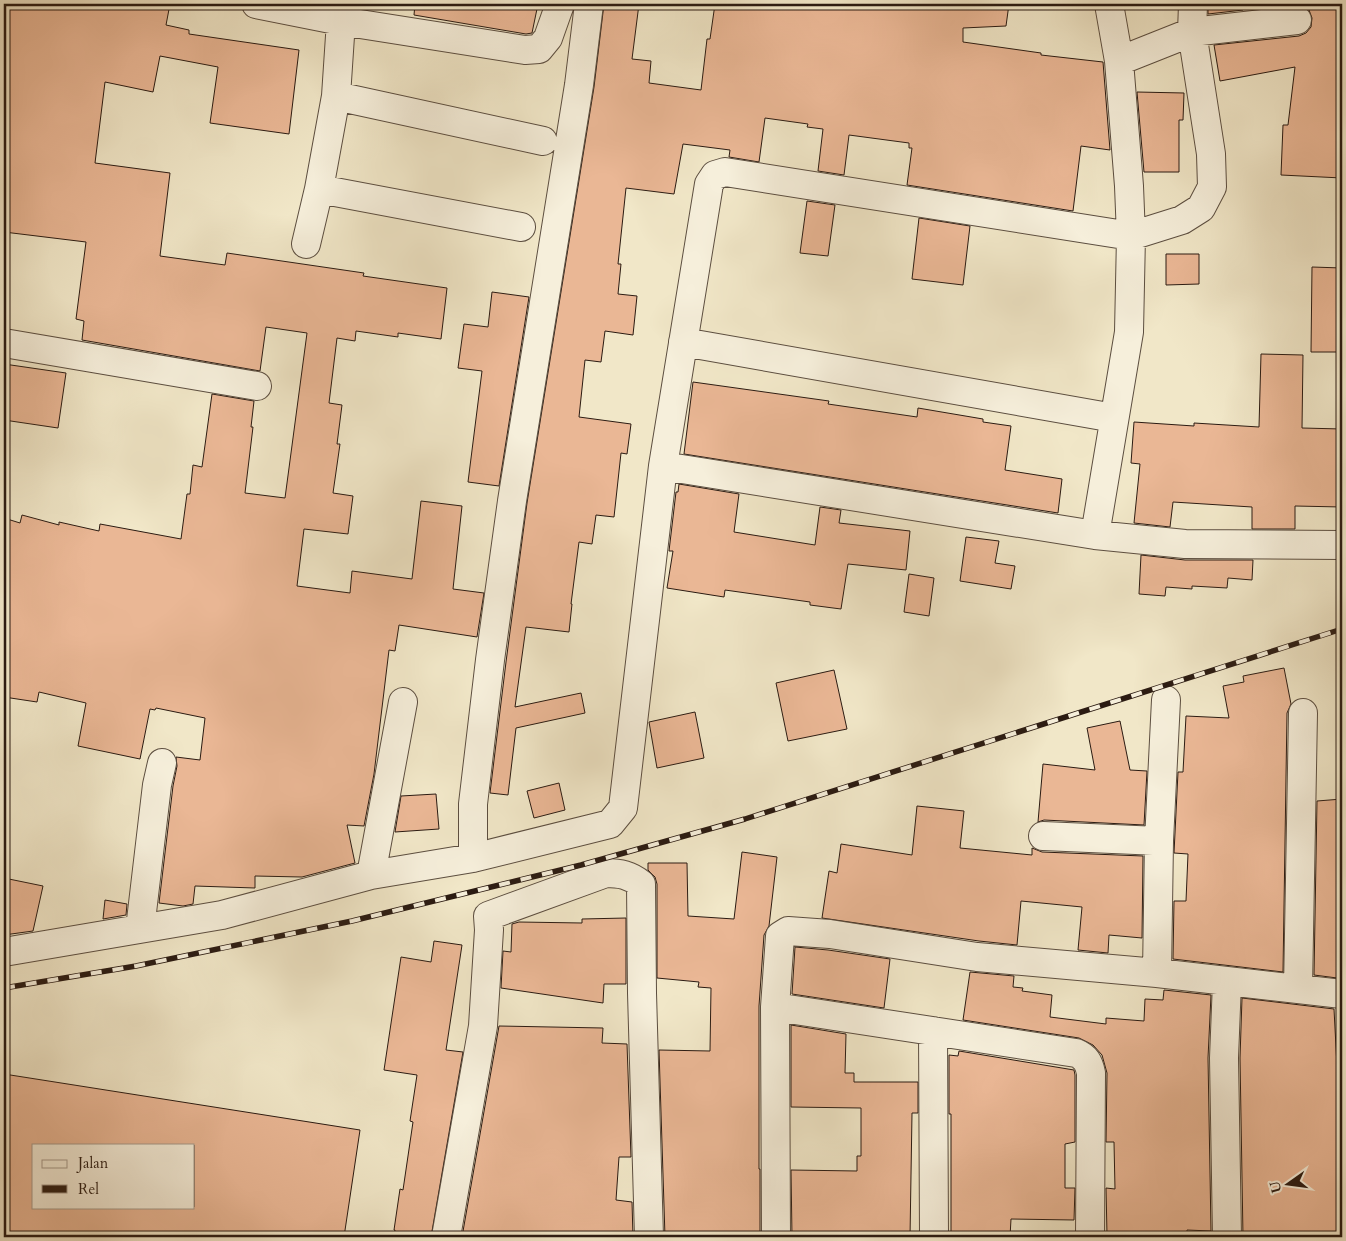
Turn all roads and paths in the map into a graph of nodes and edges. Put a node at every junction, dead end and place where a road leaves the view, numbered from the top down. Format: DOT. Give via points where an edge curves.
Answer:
graph roads {
  1 [pos="256,4"];
  2 [pos="560,4"];
  3 [pos="589,4"];
  4 [pos="1109,4"];
  5 [pos="1193,4"];
  6 [pos="1297,20"];
  7 [pos="341,21"];
  8 [pos="1192,32"];
  9 [pos="1119,61"];
  10 [pos="336,96"];
  11 [pos="543,142"];
  12 [pos="319,189"];
  13 [pos="522,227"];
  14 [pos="1131,236"];
  15 [pos="306,244"];
  16 [pos="683,342"];
  17 [pos="4,344"];
  18 [pos="257,386"];
  19 [pos="1114,418"];
  20 [pos="663,466"];
  21 [pos="1095,535"];
  22 [pos="1342,545"];
  23 [pos="1166,700"];
  24 [pos="403,702"];
  25 [pos="1302,712"];
  26 [pos="162,763"];
  27 [pos="1043,836"];
  28 [pos="1159,841"];
  29 [pos="472,845"];
  30 [pos="371,875"];
  31 [pos="140,929"];
  32 [pos="4,952"];
  33 [pos="1157,973"];
  34 [pos="1227,982"];
  35 [pos="1298,989"];
  36 [pos="1342,994"];
  37 [pos="775,1007"];
  38 [pos="933,1031"];
  39 [pos="446,1237"];
  40 [pos="649,1237"];
  41 [pos="776,1237"];
  42 [pos="934,1237"];
  43 [pos="1090,1237"];
  44 [pos="1227,1237"];
  1 -- 7 [label="street"];
  2 -- 7 [label="street" via="548,38 538,49 525,50"];
  3 -- 29 [label="street" via="574,122 512,501 473,804"];
  4 -- 9 [label="street"];
  5 -- 8 [label="street"];
  6 -- 8 [label="street"];
  7 -- 10 [label="street"];
  8 -- 9 [label="street"];
  8 -- 14 [label="street" via="1211,154 1212,187 1201,208 1182,220"];
  9 -- 14 [label="street"];
  10 -- 11 [label="street"];
  10 -- 12 [label="street"];
  12 -- 13 [label="street"];
  12 -- 15 [label="street"];
  14 -- 16 [label="street" via="725,172 715,175 708,184"];
  14 -- 19 [label="street" via="1129,332"];
  16 -- 19 [label="street"];
  16 -- 20 [label="street"];
  17 -- 18 [label="street"];
  19 -- 21 [label="street"];
  20 -- 21 [label="street"];
  20 -- 29 [label="street" via="623,808 610,824"];
  21 -- 22 [label="street" via="1186,544"];
  23 -- 28 [label="street"];
  24 -- 30 [label="street"];
  25 -- 35 [label="street"];
  26 -- 31 [label="street"];
  27 -- 28 [label="street"];
  28 -- 33 [label="street"];
  29 -- 30 [label="street"];
  30 -- 31 [label="street" via="222,915"];
  31 -- 32 [label="street"];
  33 -- 34 [label="street"];
  33 -- 37 [label="street" via="977,957 830,934 788,931 780,936"];
  34 -- 35 [label="street"];
  34 -- 44 [label="street" via="1224,1058"];
  35 -- 36 [label="street"];
  37 -- 38 [label="street"];
  37 -- 41 [label="street"];
  38 -- 42 [label="street"];
  38 -- 43 [label="street" via="1076,1052 1089,1063"];
  39 -- 40 [label="street" via="483,1026 488,916 606,873 621,873 641,884"];
}
